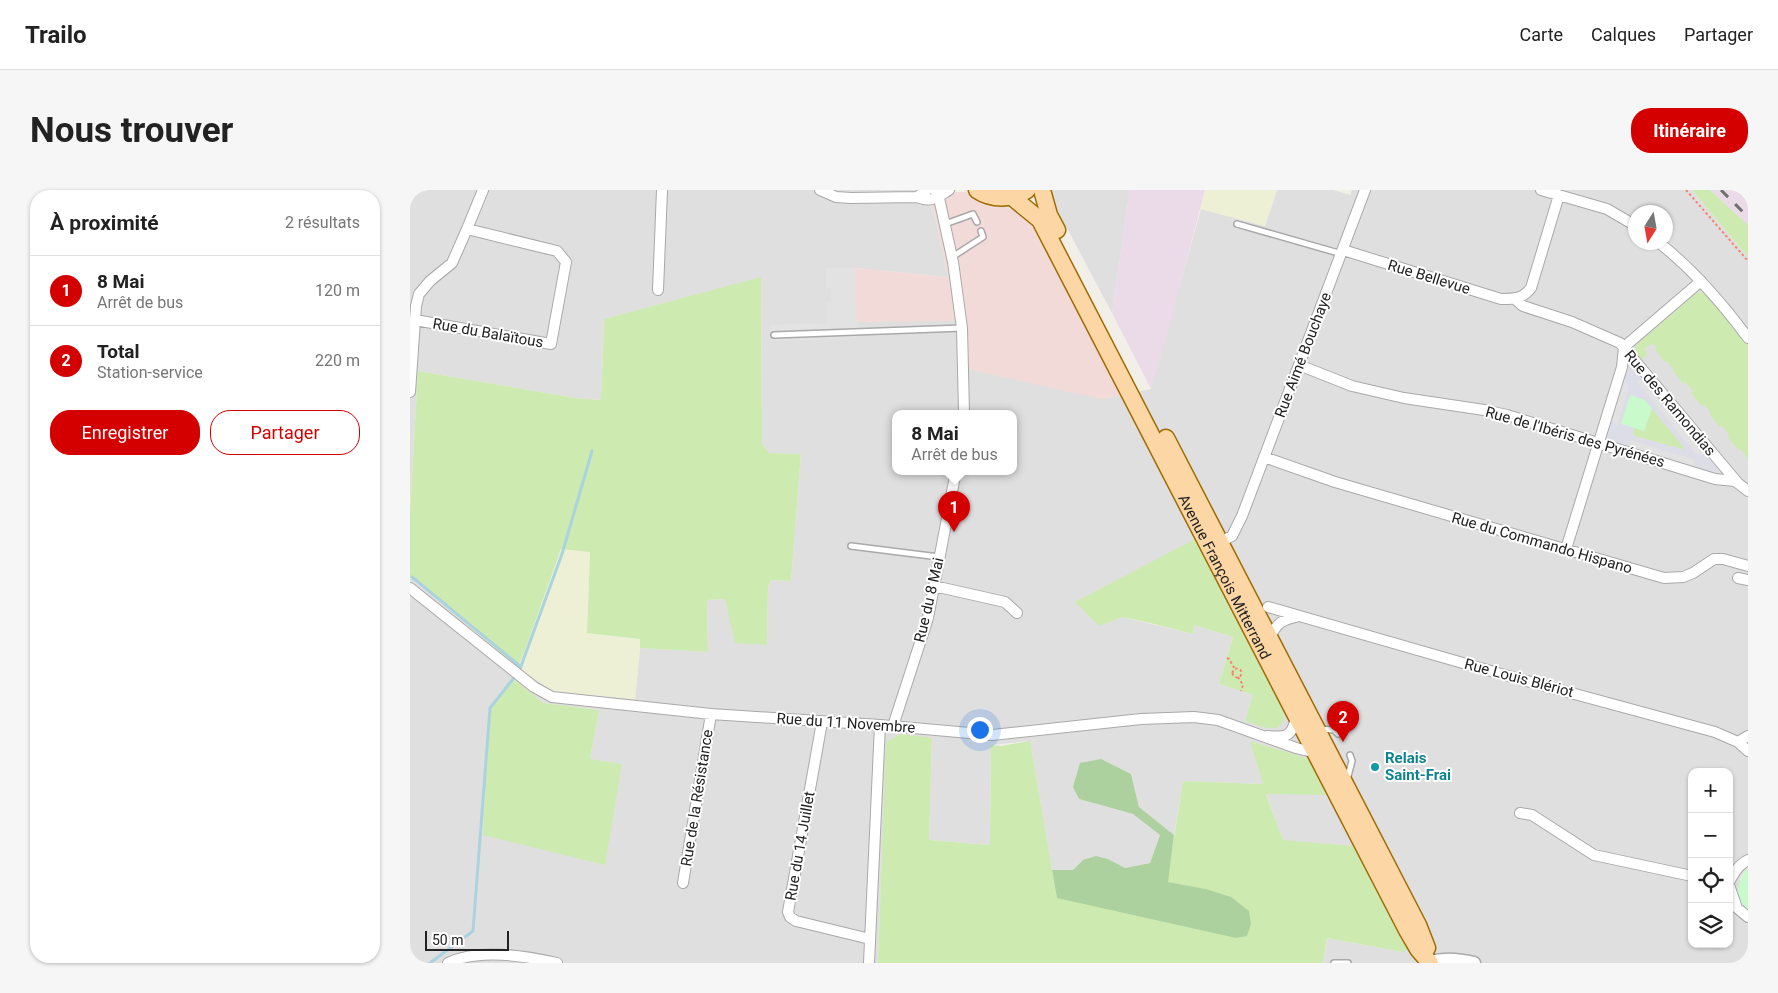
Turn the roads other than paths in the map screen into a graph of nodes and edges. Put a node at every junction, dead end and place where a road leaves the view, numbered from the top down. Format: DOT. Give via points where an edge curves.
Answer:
graph roads {
  1 [pos="483,190"];
  2 [pos="662,190"];
  3 [pos="820,190"];
  4 [pos="927,190"];
  5 [pos="949,190"];
  6 [pos="977,190"];
  7 [pos="1042,190"];
  8 [pos="1365,190"];
  9 [pos="1541,190"];
  10 [pos="1020,193"];
  11 [pos="937,194"];
  12 [pos="1559,195"];
  13 [pos="917,198"];
  14 [pos="1628,221"];
  15 [pos="977,222"];
  16 [pos="945,224"];
  17 [pos="1237,224"];
  18 [pos="467,229"];
  19 [pos="981,231"];
  20 [pos="1669,250"];
  21 [pos="1342,252"];
  22 [pos="952,257"];
  23 [pos="1701,281"];
  24 [pos="658,290"];
  25 [pos="415,293"];
  26 [pos="1515,299"];
  27 [pos="415,320"];
  28 [pos="1572,322"];
  29 [pos="962,328"];
  30 [pos="774,335"];
  31 [pos="1748,338"];
  32 [pos="1624,347"];
  33 [pos="1300,365"];
  34 [pos="410,392"];
  35 [pos="964,410"];
  36 [pos="1599,443"];
  37 [pos="1264,457"];
  38 [pos="955,475"];
  39 [pos="1735,481"];
  40 [pos="1748,487"];
  41 [pos="1748,491"];
  42 [pos="1242,516"];
  43 [pos="1220,542"];
  44 [pos="851,546"];
  45 [pos="1566,549"];
  46 [pos="939,557"];
  47 [pos="1231,564"];
  48 [pos="1748,566"];
  49 [pos="934,586"];
  50 [pos="410,588"];
  51 [pos="1268,607"];
  52 [pos="1016,612"];
  53 [pos="1300,616"];
  54 [pos="1270,638"];
  55 [pos="711,714"];
  56 [pos="1296,716"];
  57 [pos="822,722"];
  58 [pos="880,725"];
  59 [pos="893,726"];
  60 [pos="1317,729"];
  61 [pos="1338,734"];
  62 [pos="1261,736"];
  63 [pos="1748,736"];
  64 [pos="1738,742"];
  65 [pos="1314,750"];
  66 [pos="1748,751"];
  67 [pos="1350,755"];
  68 [pos="1346,785"];
  69 [pos="1520,812"];
  70 [pos="1748,860"];
  71 [pos="1688,875"];
  72 [pos="1733,876"];
  73 [pos="684,883"];
  74 [pos="1733,898"];
  75 [pos="1748,917"];
  76 [pos="870,939"];
  77 [pos="448,963"];
  78 [pos="557,963"];
  79 [pos="869,963"];
  80 [pos="1334,963"];
  81 [pos="1348,963"];
  82 [pos="1429,963"];
  83 [pos="1474,963"];
  1 -- 18 [label="street"];
  2 -- 24 [label="street"];
  3 -- 13 [label="street" via="836,197"];
  4 -- 13 [label="street"];
  5 -- 11 [label="street"];
  6 -- 10 [label="main road" via="998,198"];
  7 -- 43 [label="main road, Avenue François Mitterrand" via="1049,215"];
  8 -- 21 [label="street, Rue Aimé Bouchaye"];
  9 -- 12 [label="street"];
  10 -- 56 [label="main road, Avenue François Mitterrand" via="1040,220"];
  11 -- 13 [label="street" via="926,200"];
  11 -- 16 [label="street"];
  12 -- 14 [label="street" via="1607,209"];
  12 -- 26 [label="street" via="1530,288 1524,296"];
  15 -- 16 [label="lane" via="973,214"];
  16 -- 22 [label="street"];
  17 -- 21 [label="lane"];
  18 -- 25 [label="street" via="452,262"];
  18 -- 27 [label="street, Rue du Balaïtous" via="557,251 566,262 552,344"];
  19 -- 22 [label="lane" via="983,237"];
  20 -- 23 [label="street"];
  21 -- 26 [label="street, Rue Bellevue" via="1501,299"];
  21 -- 33 [label="street, Rue Aimé Bouchaye"];
  22 -- 29 [label="street"];
  23 -- 31 [label="street"];
  23 -- 32 [label="street"];
  25 -- 27 [label="street"];
  26 -- 28 [label="street, Rue Bellevue" via="1523,306"];
  27 -- 34 [label="street"];
  28 -- 32 [label="street, Rue des Ramondias"];
  29 -- 30 [label="lane"];
  29 -- 35 [label="street"];
  32 -- 36 [label="street" via="1622,367"];
  32 -- 39 [label="street, Rue des Ramondias"];
  33 -- 36 [label="street, Rue de l'Ibéris des Pyrénées" via="1352,386 1507,415"];
  33 -- 37 [label="street, Rue Aimé Bouchaye"];
  36 -- 39 [label="street, Rue de l'Ibéris des Pyrénées" via="1715,479"];
  36 -- 45 [label="street"];
  37 -- 42 [label="street, Rue Aimé Bouchaye"];
  37 -- 45 [label="street, Rue du Commando Hispano" via="1335,482"];
  38 -- 46 [label="street, Rue du 8 Mai"];
  39 -- 40 [label="street, Rue des Ramondias"];
  39 -- 41 [label="street, Rue des Ramondias"];
  42 -- 43 [label="street, Rue Aimé Bouchaye" via="1232,536"];
  42 -- 47 [label="street"];
  43 -- 47 [label="main road, Avenue François Mitterrand"];
  44 -- 46 [label="lane"];
  45 -- 48 [label="street, Rue du Commando Hispano" via="1637,571 1673,578 1693,573 1714,559"];
  46 -- 49 [label="street, Rue du 8 Mai"];
  47 -- 54 [label="main road, Avenue François Mitterrand"];
  49 -- 52 [label="street" via="1005,602"];
  49 -- 59 [label="street, Rue du 8 Mai" via="928,618"];
  50 -- 55 [label="street, Rue du 11 Novembre" via="534,687 552,697"];
  51 -- 53 [label="street, Rue Louis Blériot"];
  53 -- 54 [label="street" via="1278,623"];
  53 -- 64 [label="street, Rue Louis Blériot" via="1715,732"];
  54 -- 60 [label="main road, Avenue François Mitterrand"];
  55 -- 57 [label="street, Rue du 11 Novembre"];
  55 -- 73 [label="street, Rue de la Résistance"];
  56 -- 62 [label="street" via="1291,733"];
  56 -- 65 [label="main road, Avenue François Mitterrand"];
  57 -- 58 [label="street, Rue du 11 Novembre"];
  57 -- 76 [label="street, Rue du 14 Juillet" via="788,912 796,921"];
  58 -- 59 [label="street, Rue du 11 Novembre"];
  58 -- 76 [label="street"];
  59 -- 62 [label="street, Rue du 11 Novembre" via="992,735 1141,719 1194,717 1218,720"];
  60 -- 61 [label="lane" via="1334,730"];
  60 -- 68 [label="main road, Avenue François Mitterrand"];
  62 -- 65 [label="street, Rue du 11 Novembre" via="1296,748"];
  63 -- 64 [label="street"];
  64 -- 66 [label="street, Rue Louis Blériot"];
  65 -- 82 [label="main road, Avenue François Mitterrand" via="1407,930"];
  67 -- 68 [label="lane" via="1352,761"];
  68 -- 82 [label="main road, Avenue François Mitterrand" via="1427,945"];
  69 -- 71 [label="street" via="1532,815 1594,855"];
  70 -- 72 [label="street"];
  74 -- 75 [label="street" via="1736,908"];
  76 -- 79 [label="street"];
  77 -- 78 [label="street" via="489,955 525,956"];
  80 -- 81 [label="lane"];
  82 -- 83 [label="street" via="1452,959"];
}
